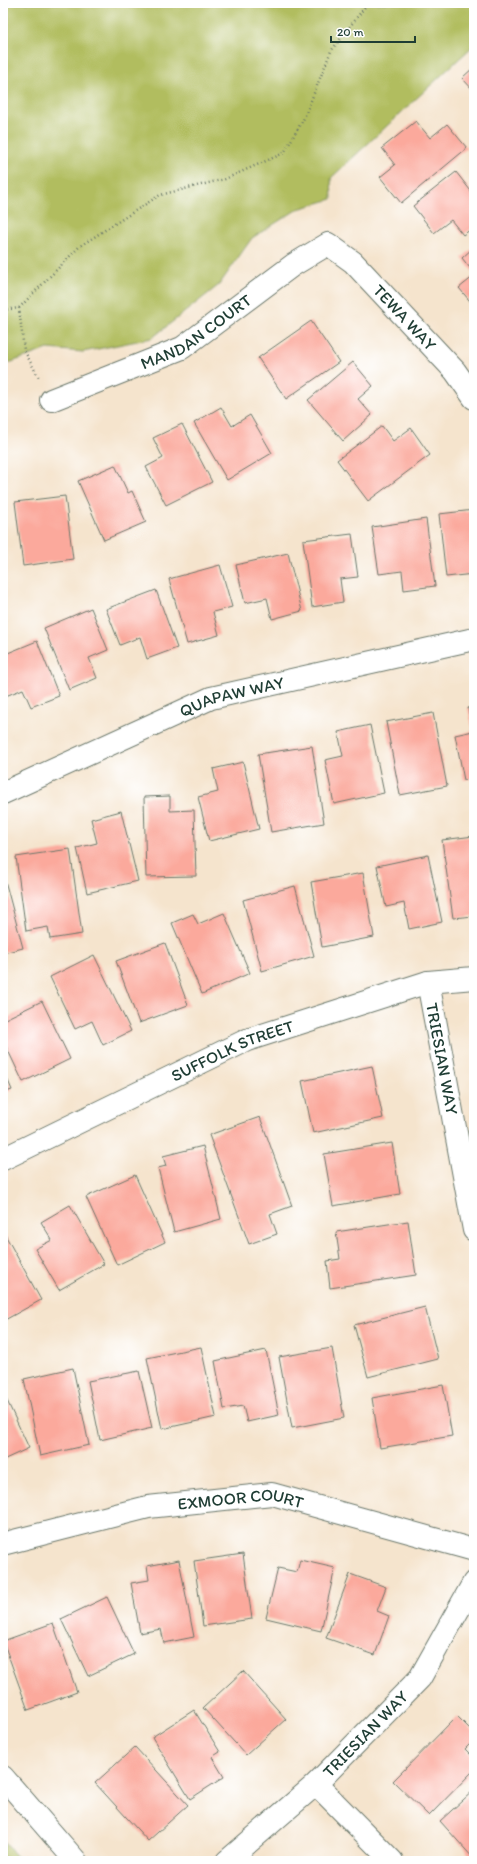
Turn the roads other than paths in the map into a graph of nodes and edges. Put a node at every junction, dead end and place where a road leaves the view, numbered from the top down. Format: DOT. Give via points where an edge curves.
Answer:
graph roads {
  1 [pos="328,244"];
  2 [pos="474,398"];
  3 [pos="51,400"];
  4 [pos="474,639"];
  5 [pos="3,793"];
  6 [pos="474,978"];
  7 [pos="428,982"];
  8 [pos="3,1159"];
  9 [pos="474,1230"];
  10 [pos="6,1543"];
  11 [pos="474,1550"];
  12 [pos="474,1582"];
  13 [pos="3,1777"];
  14 [pos="316,1784"];
  15 [pos="76,1861"];
  16 [pos="227,1861"];
  17 [pos="392,1861"];
  1 -- 2 [label="street, TEWA WAY" via="353,262 456,371"];
  1 -- 3 [label="street, MANDAN COURT" via="293,264 182,348"];
  4 -- 5 [label="street, QUAPAW WAY" via="211,698"];
  6 -- 7 [label="street, SUFFOLK STREET"];
  7 -- 8 [label="street, SUFFOLK STREET" via="247,1040"];
  7 -- 9 [label="street, TRIESIAN WAY"];
  10 -- 11 [label="street, EXMOOR COURT" via="148,1507 272,1494"];
  12 -- 14 [label="street, TRIESIAN WAY" via="420,1678"];
  13 -- 15 [label="street"];
  14 -- 16 [label="street, TRIESIAN WAY"];
  14 -- 17 [label="street"];
}
